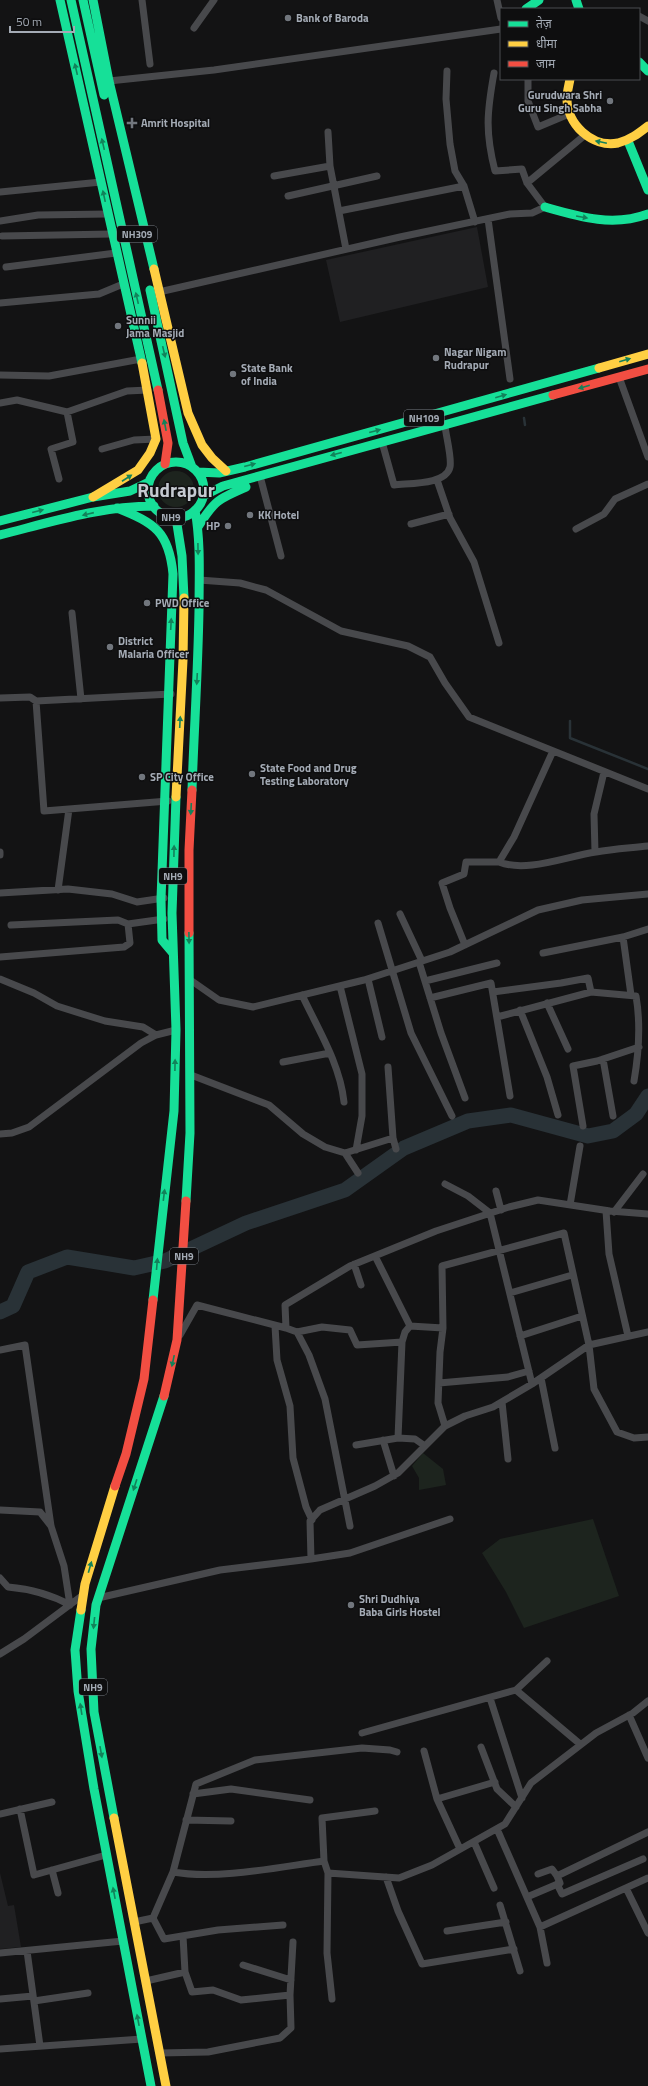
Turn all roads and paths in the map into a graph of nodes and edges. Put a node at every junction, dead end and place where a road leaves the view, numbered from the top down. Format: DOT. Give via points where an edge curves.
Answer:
graph roads {
  1 [pos="60,0"];
  2 [pos="71,0"];
  3 [pos="84,0"];
  4 [pos="93,0"];
  5 [pos="142,0"];
  6 [pos="214,0"];
  7 [pos="497,0"];
  8 [pos="539,0"];
  9 [pos="527,8"];
  10 [pos="500,14"];
  11 [pos="194,28"];
  12 [pos="500,29"];
  13 [pos="640,63"];
  14 [pos="150,64"];
  15 [pos="447,71"];
  16 [pos="648,71"];
  17 [pos="494,73"];
  18 [pos="528,80"];
  19 [pos="570,80"];
  20 [pos="105,82"];
  21 [pos="569,114"];
  22 [pos="648,126"];
  23 [pos="328,132"];
  24 [pos="585,135"];
  25 [pos="628,141"];
  26 [pos="330,166"];
  27 [pos="645,175"];
  28 [pos="274,176"];
  29 [pos="377,176"];
  30 [pos="111,180"];
  31 [pos="101,182"];
  32 [pos="527,183"];
  33 [pos="334,186"];
  34 [pos="464,186"];
  35 [pos="648,190"];
  36 [pos="0,192"];
  37 [pos="288,196"];
  38 [pos="545,207"];
  39 [pos="339,211"];
  40 [pos="108,214"];
  41 [pos="648,214"];
  42 [pos="488,219"];
  43 [pos="0,220"];
  44 [pos="475,222"];
  45 [pos="112,234"];
  46 [pos="2,236"];
  47 [pos="346,249"];
  48 [pos="116,253"];
  49 [pos="6,267"];
  50 [pos="123,284"];
  51 [pos="155,293"];
  52 [pos="0,303"];
  53 [pos="648,354"];
  54 [pos="141,359"];
  55 [pos="648,369"];
  56 [pos="0,375"];
  57 [pos="619,377"];
  58 [pos="510,379"];
  59 [pos="158,388"];
  60 [pos="148,390"];
  61 [pos="184,392"];
  62 [pos="173,394"];
  63 [pos="0,403"];
  64 [pos="67,412"];
  65 [pos="442,413"];
  66 [pos="445,426"];
  67 [pos="156,439"];
  68 [pos="382,442"];
  69 [pos="314,448"];
  70 [pos="102,449"];
  71 [pos="648,457"];
  72 [pos="317,460"];
  73 [pos="165,464"];
  74 [pos="195,470"];
  75 [pos="226,471"];
  76 [pos="260,476"];
  77 [pos="59,480"];
  78 [pos="437,480"];
  79 [pos="149,482"];
  80 [pos="648,484"];
  81 [pos="203,496"];
  82 [pos="94,497"];
  83 [pos="154,506"];
  84 [pos="117,508"];
  85 [pos="195,510"];
  86 [pos="449,514"];
  87 [pos="176,518"];
  88 [pos="0,521"];
  89 [pos="411,524"];
  90 [pos="198,527"];
  91 [pos="576,529"];
  92 [pos="0,535"];
  93 [pos="281,556"];
  94 [pos="199,580"];
  95 [pos="72,613"];
  96 [pos="499,643"];
  97 [pos="181,693"];
  98 [pos="168,694"];
  99 [pos="0,698"];
  100 [pos="81,699"];
  101 [pos="36,701"];
  102 [pos="553,751"];
  103 [pos="604,772"];
  104 [pos="648,789"];
  105 [pos="176,801"];
  106 [pos="163,802"];
  107 [pos="69,809"];
  108 [pos="648,846"];
  109 [pos="595,852"];
  110 [pos="499,862"];
  111 [pos="58,890"];
  112 [pos="0,894"];
  113 [pos="648,894"];
  114 [pos="173,897"];
  115 [pos="161,899"];
  116 [pos="400,914"];
  117 [pos="172,918"];
  118 [pos="161,919"];
  119 [pos="378,923"];
  120 [pos="128,924"];
  121 [pos="11,925"];
  122 [pos="648,929"];
  123 [pos="623,937"];
  124 [pos="465,945"];
  125 [pos="173,953"];
  126 [pos="543,953"];
  127 [pos="0,957"];
  128 [pos="421,962"];
  129 [pos="497,963"];
  130 [pos="392,971"];
  131 [pos="0,979"];
  132 [pos="189,979"];
  133 [pos="368,979"];
  134 [pos="425,981"];
  135 [pos="340,986"];
  136 [pos="493,992"];
  137 [pos="591,992"];
  138 [pos="302,995"];
  139 [pos="631,995"];
  140 [pos="430,998"];
  141 [pos="547,1003"];
  142 [pos="520,1010"];
  143 [pos="497,1017"];
  144 [pos="176,1030"];
  145 [pos="190,1030"];
  146 [pos="156,1035"];
  147 [pos="382,1037"];
  148 [pos="640,1046"];
  149 [pos="568,1049"];
  150 [pos="330,1053"];
  151 [pos="603,1060"];
  152 [pos="283,1062"];
  153 [pos="388,1067"];
  154 [pos="191,1075"];
  155 [pos="634,1081"];
  156 [pos="510,1096"];
  157 [pos="465,1098"];
  158 [pos="344,1102"];
  159 [pos="558,1115"];
  160 [pos="452,1116"];
  161 [pos="612,1116"];
  162 [pos="583,1126"];
  163 [pos="0,1134"];
  164 [pos="393,1138"];
  165 [pos="580,1146"];
  166 [pos="396,1149"];
  167 [pos="356,1150"];
  168 [pos="345,1153"];
  169 [pos="358,1172"];
  170 [pos="643,1174"];
  171 [pos="445,1184"];
  172 [pos="496,1191"];
  173 [pos="570,1205"];
  174 [pos="501,1210"];
  175 [pos="606,1211"];
  176 [pos="614,1212"];
  177 [pos="490,1213"];
  178 [pos="648,1214"];
  179 [pos="499,1250"];
  180 [pos="375,1256"];
  181 [pos="354,1264"];
  182 [pos="572,1275"];
  183 [pos="361,1285"];
  184 [pos="510,1293"];
  185 [pos="582,1316"];
  186 [pos="275,1326"];
  187 [pos="410,1326"];
  188 [pos="286,1328"];
  189 [pos="443,1328"];
  190 [pos="297,1332"];
  191 [pos="648,1332"];
  192 [pos="520,1336"];
  193 [pos="628,1336"];
  194 [pos="177,1340"];
  195 [pos="402,1342"];
  196 [pos="589,1345"];
  197 [pos="0,1350"];
  198 [pos="529,1371"];
  199 [pos="541,1378"];
  200 [pos="439,1383"];
  201 [pos="532,1384"];
  202 [pos="502,1402"];
  203 [pos="444,1426"];
  204 [pos="648,1437"];
  205 [pos="398,1438"];
  206 [pos="383,1440"];
  207 [pos="356,1445"];
  208 [pos="425,1446"];
  209 [pos="555,1448"];
  210 [pos="508,1459"];
  211 [pos="394,1476"];
  212 [pos="344,1500"];
  213 [pos="0,1510"];
  214 [pos="450,1519"];
  215 [pos="312,1520"];
  216 [pos="51,1526"];
  217 [pos="350,1526"];
  218 [pos="311,1559"];
  219 [pos="0,1578"];
  220 [pos="83,1595"];
  221 [pos="98,1598"];
  222 [pos="70,1605"];
  223 [pos="0,1654"];
  224 [pos="547,1661"];
  225 [pos="516,1690"];
  226 [pos="490,1698"];
  227 [pos="648,1701"];
  228 [pos="629,1715"];
  229 [pos="362,1733"];
  230 [pos="580,1744"];
  231 [pos="481,1748"];
  232 [pos="424,1751"];
  233 [pos="397,1752"];
  234 [pos="648,1758"];
  235 [pos="495,1782"];
  236 [pos="193,1794"];
  237 [pos="522,1798"];
  238 [pos="310,1800"];
  239 [pos="437,1800"];
  240 [pos="52,1802"];
  241 [pos="516,1807"];
  242 [pos="20,1809"];
  243 [pos="375,1811"];
  244 [pos="0,1814"];
  245 [pos="186,1820"];
  246 [pos="231,1821"];
  247 [pos="497,1829"];
  248 [pos="648,1832"];
  249 [pos="474,1842"];
  250 [pos="460,1849"];
  251 [pos="106,1855"];
  252 [pos="643,1859"];
  253 [pos="324,1861"];
  254 [pos="52,1870"];
  255 [pos="173,1872"];
  256 [pos="328,1873"];
  257 [pos="538,1874"];
  258 [pos="557,1876"];
  259 [pos="386,1877"];
  260 [pos="648,1878"];
  261 [pos="557,1884"];
  262 [pos="494,1888"];
  263 [pos="626,1888"];
  264 [pos="58,1893"];
  265 [pos="527,1897"];
  266 [pos="500,1905"];
  267 [pos="153,1918"];
  268 [pos="134,1922"];
  269 [pos="506,1922"];
  270 [pos="283,1925"];
  271 [pos="540,1927"];
  272 [pos="447,1931"];
  273 [pos="648,1933"];
  274 [pos="183,1936"];
  275 [pos="123,1941"];
  276 [pos="293,1942"];
  277 [pos="514,1949"];
  278 [pos="26,1951"];
  279 [pos="0,1953"];
  280 [pos="547,1963"];
  281 [pos="243,1965"];
  282 [pos="520,1971"];
  283 [pos="185,1972"];
  284 [pos="291,1980"];
  285 [pos="146,1981"];
  286 [pos="88,1993"];
  287 [pos="290,1995"];
  288 [pos="34,1998"];
  289 [pos="0,1999"];
  290 [pos="332,1999"];
  291 [pos="142,2039"];
  292 [pos="40,2046"];
  293 [pos="0,2049"];
  294 [pos="160,2053"];
  295 [pos="151,2086"];
  296 [pos="166,2086"];
  31 -- 1 [label="main road, one-way"];
  30 -- 2 [label="main road, NH309, one-way"];
  3 -- 20 [label="main road, NH309"];
  4 -- 20 [label="main road"];
  5 -- 14 [label="street"];
  6 -- 11 [label="street"];
  7 -- 10 [label="street"];
  8 -- 9 [label="main road"];
  12 -- 20 [label="street" via="222,69"];
  13 -- 16 [label="main road"];
  15 -- 34 [label="street" via="446,99 450,144 455,171"];
  17 -- 32 [label="street" via="487,109 488,143 495,171 522,169"];
  18 -- 21 [label="street" via="528,101 538,127"];
  19 -- 21 [label="main road" via="566,91"];
  20 -- 51 [label="main road, NH309"];
  21 -- 24 [label="main road"];
  22 -- 25 [label="main road"];
  23 -- 26 [label="street"];
  25 -- 24 [label="main road, one-way" via="612,144 596,141"];
  24 -- 32 [label="street"];
  25 -- 27 [label="main road"];
  26 -- 28 [label="street"];
  26 -- 33 [label="street"];
  27 -- 35 [label="main road"];
  29 -- 33 [label="street"];
  30 -- 31 [label="main road"];
  59 -- 30 [label="main road, NH309, one-way"];
  31 -- 36 [label="street"];
  40 -- 31 [label="main road, one-way"];
  32 -- 38 [label="street"];
  33 -- 37 [label="street"];
  33 -- 39 [label="street"];
  34 -- 39 [label="street"];
  34 -- 44 [label="street"];
  38 -- 41 [label="main road, one-way" via="602,220 624,221"];
  38 -- 42 [label="street" via="532,213"];
  39 -- 47 [label="street"];
  40 -- 43 [label="street" via="50,214"];
  40 -- 45 [label="main road"];
  42 -- 44 [label="street"];
  42 -- 58 [label="street"];
  44 -- 47 [label="street"];
  45 -- 46 [label="street"];
  45 -- 48 [label="main road"];
  47 -- 51 [label="street"];
  48 -- 49 [label="street"];
  48 -- 50 [label="main road"];
  50 -- 52 [label="street" via="99,294"];
  50 -- 54 [label="main road"];
  51 -- 61 [label="main road"];
  51 -- 62 [label="main road, NH309, one-way"];
  65 -- 53 [label="main road, NH109, one-way"];
  54 -- 56 [label="street" via="49,376"];
  54 -- 60 [label="main road"];
  55 -- 57 [label="main road, NH109"];
  57 -- 66 [label="main road, NH109, one-way"];
  57 -- 71 [label="street"];
  59 -- 60 [label="main road"];
  73 -- 59 [label="main road, NH309, one-way" via="168,443"];
  60 -- 64 [label="street" via="127,390"];
  60 -- 67 [label="main road"];
  61 -- 62 [label="main road"];
  61 -- 75 [label="main road" via="198,441 214,462"];
  62 -- 74 [label="main road, NH309" via="183,444"];
  63 -- 64 [label="street" via="17,400"];
  64 -- 77 [label="street" via="73,442 51,449"];
  65 -- 66 [label="main road"];
  69 -- 65 [label="main road, NH109, one-way"];
  66 -- 68 [label="main road, NH109"];
  66 -- 78 [label="street" via="451,466 448,474"];
  67 -- 70 [label="street" via="134,440"];
  82 -- 67 [label="main road, one-way" via="138,470"];
  68 -- 72 [label="main road, NH109, one-way"];
  68 -- 78 [label="street" via="394,485"];
  69 -- 72 [label="main road"];
  75 -- 69 [label="main road, NH109, one-way"];
  72 -- 76 [label="main road, NH109"];
  73 -- 74 [label="main road" via="181,462"];
  73 -- 79 [label="main road" via="156,470"];
  74 -- 75 [label="main road, NH109" via="219,473"];
  74 -- 81 [label="main road" via="204,487"];
  76 -- 81 [label="main road, NH109" via="223,486"];
  76 -- 90 [label="main road" via="251,485 220,498 210,506"];
  76 -- 93 [label="street"];
  78 -- 86 [label="street"];
  79 -- 82 [label="main road" via="130,491"];
  79 -- 83 [label="main road, NH9" via="148,495"];
  80 -- 91 [label="street" via="615,499 604,514"];
  81 -- 85 [label="main road, NH9"];
  88 -- 82 [label="main road, one-way"];
  83 -- 84 [label="main road, NH9"];
  83 -- 87 [label="main road, NH9" via="166,516"];
  84 -- 92 [label="main road, NH9, one-way"];
  98 -- 84 [label="main road, one-way" via="173,574 169,547 157,528 144,519"];
  85 -- 87 [label="main road, NH9"];
  85 -- 90 [label="main road, NH9"];
  86 -- 89 [label="street"];
  86 -- 96 [label="street" via="474,562"];
  87 -- 97 [label="main road, NH9" via="184,584"];
  90 -- 94 [label="main road, NH9, one-way"];
  94 -- 102 [label="street" via="240,583 266,590 341,631 408,646 430,657 444,683 469,717"];
  94 -- 132 [label="main road, NH9, one-way" via="189,850"];
  95 -- 100 [label="street"];
  97 -- 98 [label="street"];
  105 -- 97 [label="main road, NH9, one-way"];
  98 -- 100 [label="street"];
  98 -- 106 [label="main road"];
  99 -- 101 [label="street" via="30,697"];
  100 -- 101 [label="street"];
  101 -- 107 [label="street" via="44,811"];
  102 -- 103 [label="street"];
  102 -- 110 [label="street" via="514,836"];
  103 -- 104 [label="street"];
  103 -- 109 [label="street" via="594,814"];
  105 -- 106 [label="street"];
  114 -- 105 [label="main road, NH9, one-way"];
  106 -- 107 [label="street"];
  106 -- 115 [label="main road"];
  107 -- 111 [label="street"];
  108 -- 109 [label="street"];
  109 -- 110 [label="street" via="562,860 510,866"];
  110 -- 124 [label="street" via="466,862 464,874 442,883"];
  111 -- 112 [label="street"];
  111 -- 115 [label="street" via="112,894 137,902"];
  113 -- 124 [label="street" via="582,900 538,910"];
  114 -- 115 [label="street"];
  114 -- 117 [label="main road, NH9"];
  115 -- 118 [label="main road"];
  116 -- 128 [label="street"];
  117 -- 118 [label="street"];
  117 -- 125 [label="main road, NH9"];
  118 -- 120 [label="street"];
  118 -- 125 [label="main road" via="162,940"];
  119 -- 130 [label="street"];
  120 -- 121 [label="street" via="118,920"];
  120 -- 127 [label="street" via="130,942 124,947"];
  122 -- 123 [label="street"];
  123 -- 126 [label="street"];
  123 -- 139 [label="street"];
  124 -- 128 [label="street"];
  125 -- 144 [label="main road, NH9"];
  128 -- 130 [label="street"];
  128 -- 134 [label="street"];
  129 -- 134 [label="street"];
  130 -- 133 [label="street"];
  130 -- 160 [label="street" via="411,1033"];
  131 -- 146 [label="street" via="57,1006 105,1021 143,1027"];
  132 -- 138 [label="street" via="219,1000 253,1007"];
  132 -- 145 [label="main road, NH9"];
  133 -- 135 [label="street"];
  133 -- 147 [label="street"];
  134 -- 140 [label="street"];
  135 -- 138 [label="street"];
  135 -- 167 [label="street" via="362,1074 362,1116"];
  136 -- 137 [label="street" via="588,978"];
  136 -- 140 [label="street" via="491,983"];
  136 -- 143 [label="street"];
  137 -- 139 [label="street"];
  137 -- 141 [label="street"];
  138 -- 150 [label="street"];
  139 -- 148 [label="street" via="636,996 640,1019"];
  140 -- 157 [label="street"];
  141 -- 142 [label="street"];
  141 -- 149 [label="street"];
  142 -- 143 [label="street"];
  142 -- 159 [label="street" via="547,1077"];
  143 -- 156 [label="street"];
  144 -- 145 [label="main road"];
  144 -- 146 [label="street"];
  220 -- 144 [label="main road, NH9, one-way" via="108,1506 126,1454 144,1379 174,1110"];
  145 -- 154 [label="main road, NH9"];
  146 -- 163 [label="street" via="141,1043 29,1127"];
  148 -- 151 [label="street"];
  148 -- 155 [label="street"];
  150 -- 152 [label="street"];
  150 -- 158 [label="street" via="342,1086"];
  151 -- 161 [label="street"];
  151 -- 162 [label="street" via="573,1066"];
  153 -- 164 [label="street"];
  154 -- 168 [label="street" via="269,1105 303,1134 325,1147"];
  154 -- 194 [label="main road, NH9" via="186,1218"];
  164 -- 166 [label="street"];
  164 -- 167 [label="street"];
  165 -- 173 [label="street"];
  167 -- 168 [label="street"];
  168 -- 169 [label="street"];
  170 -- 176 [label="street"];
  171 -- 177 [label="street" via="468,1196"];
  172 -- 174 [label="street"];
  173 -- 174 [label="street" via="538,1200"];
  173 -- 175 [label="street"];
  174 -- 177 [label="street"];
  175 -- 176 [label="street"];
  175 -- 193 [label="street" via="609,1254"];
  176 -- 178 [label="street"];
  177 -- 179 [label="street"];
  177 -- 180 [label="street" via="436,1231"];
  179 -- 182 [label="street" via="564,1233"];
  179 -- 184 [label="street"];
  179 -- 189 [label="street" via="442,1266"];
  180 -- 181 [label="street"];
  180 -- 187 [label="street"];
  181 -- 183 [label="street"];
  181 -- 188 [label="street" via="286,1305"];
  182 -- 184 [label="street"];
  182 -- 185 [label="street"];
  184 -- 192 [label="street"];
  185 -- 192 [label="street"];
  185 -- 196 [label="street"];
  186 -- 188 [label="street"];
  186 -- 194 [label="street" via="197,1305"];
  186 -- 215 [label="street" via="277,1360 290,1406 293,1458"];
  187 -- 189 [label="street"];
  187 -- 195 [label="street"];
  188 -- 190 [label="street"];
  189 -- 200 [label="street"];
  190 -- 195 [label="street" via="322,1328 350,1330 357,1345"];
  190 -- 212 [label="street" via="309,1355 325,1399"];
  191 -- 193 [label="street"];
  192 -- 198 [label="street"];
  193 -- 196 [label="street"];
  194 -- 221 [label="main road, NH9, one-way" via="167,1387"];
  195 -- 205 [label="street"];
  196 -- 199 [label="street"];
  196 -- 204 [label="street" via="594,1389 617,1432 634,1438"];
  197 -- 216 [label="street" via="25,1345"];
  198 -- 200 [label="street" via="508,1377"];
  198 -- 201 [label="street"];
  199 -- 201 [label="street"];
  199 -- 209 [label="street"];
  200 -- 203 [label="street" via="438,1403"];
  201 -- 202 [label="street"];
  202 -- 203 [label="street"];
  202 -- 210 [label="street"];
  203 -- 208 [label="street"];
  205 -- 206 [label="street"];
  205 -- 208 [label="street" via="415,1439"];
  206 -- 207 [label="street"];
  206 -- 211 [label="street"];
  208 -- 211 [label="street"];
  211 -- 212 [label="street"];
  212 -- 215 [label="street" via="320,1510"];
  212 -- 217 [label="street"];
  213 -- 216 [label="street" via="40,1512"];
  214 -- 218 [label="street" via="350,1553"];
  215 -- 218 [label="street"];
  216 -- 222 [label="street" via="64,1566"];
  218 -- 221 [label="street" via="220,1570"];
  219 -- 222 [label="street" via="8,1587 29,1588"];
  220 -- 222 [label="street"];
  251 -- 220 [label="main road, NH9, one-way" via="78,1691 75,1650"];
  221 -- 268 [label="main road, NH9, one-way" via="91,1649 94,1712"];
  222 -- 223 [label="street"];
  224 -- 225 [label="street"];
  225 -- 226 [label="street"];
  225 -- 230 [label="street"];
  226 -- 229 [label="street"];
  226 -- 237 [label="street"];
  227 -- 228 [label="street"];
  228 -- 230 [label="street"];
  228 -- 234 [label="street"];
  230 -- 237 [label="street" via="531,1783"];
  231 -- 235 [label="street"];
  232 -- 239 [label="street"];
  233 -- 236 [label="street" via="362,1748 255,1760 196,1784"];
  235 -- 239 [label="street"];
  235 -- 241 [label="street" via="497,1789"];
  236 -- 238 [label="street" via="231,1789"];
  236 -- 245 [label="street"];
  237 -- 241 [label="street"];
  239 -- 250 [label="street"];
  240 -- 242 [label="street"];
  241 -- 247 [label="street" via="505,1824"];
  242 -- 244 [label="street"];
  242 -- 254 [label="street" via="34,1874"];
  243 -- 253 [label="street" via="322,1818"];
  245 -- 246 [label="street"];
  245 -- 255 [label="street"];
  247 -- 249 [label="street"];
  247 -- 265 [label="street"];
  248 -- 258 [label="street"];
  249 -- 250 [label="street"];
  249 -- 262 [label="street"];
  250 -- 259 [label="street" via="432,1865 399,1878"];
  251 -- 254 [label="street"];
  275 -- 251 [label="main road, NH9, one-way"];
  252 -- 261 [label="street" via="562,1894"];
  253 -- 255 [label="street" via="198,1875"];
  253 -- 256 [label="street"];
  254 -- 264 [label="street"];
  255 -- 267 [label="street"];
  256 -- 259 [label="street"];
  256 -- 290 [label="street" via="327,1954"];
  257 -- 258 [label="street" via="552,1869"];
  258 -- 261 [label="street" via="560,1883"];
  259 -- 277 [label="street" via="422,1964"];
  260 -- 263 [label="street"];
  261 -- 265 [label="street"];
  263 -- 271 [label="street"];
  263 -- 273 [label="street"];
  265 -- 271 [label="street"];
  266 -- 269 [label="street"];
  267 -- 268 [label="street"];
  267 -- 274 [label="street" via="164,1939"];
  268 -- 285 [label="main road, NH9"];
  269 -- 272 [label="street"];
  269 -- 277 [label="street"];
  270 -- 274 [label="street" via="218,1930"];
  271 -- 280 [label="street"];
  274 -- 283 [label="street"];
  275 -- 278 [label="street"];
  291 -- 275 [label="main road, NH9, one-way"];
  276 -- 284 [label="street"];
  277 -- 282 [label="street"];
  278 -- 279 [label="street"];
  278 -- 288 [label="street"];
  281 -- 284 [label="street"];
  283 -- 285 [label="street"];
  283 -- 287 [label="street" via="192,1992 213,1990 241,2000"];
  284 -- 287 [label="street"];
  285 -- 294 [label="main road, NH9"];
  286 -- 288 [label="street"];
  287 -- 294 [label="street" via="291,2028 280,2038 208,2052"];
  288 -- 289 [label="street"];
  288 -- 292 [label="street"];
  291 -- 292 [label="street"];
  291 -- 295 [label="main road, NH9"];
  292 -- 293 [label="street"];
  294 -- 296 [label="main road, NH9"];
}
